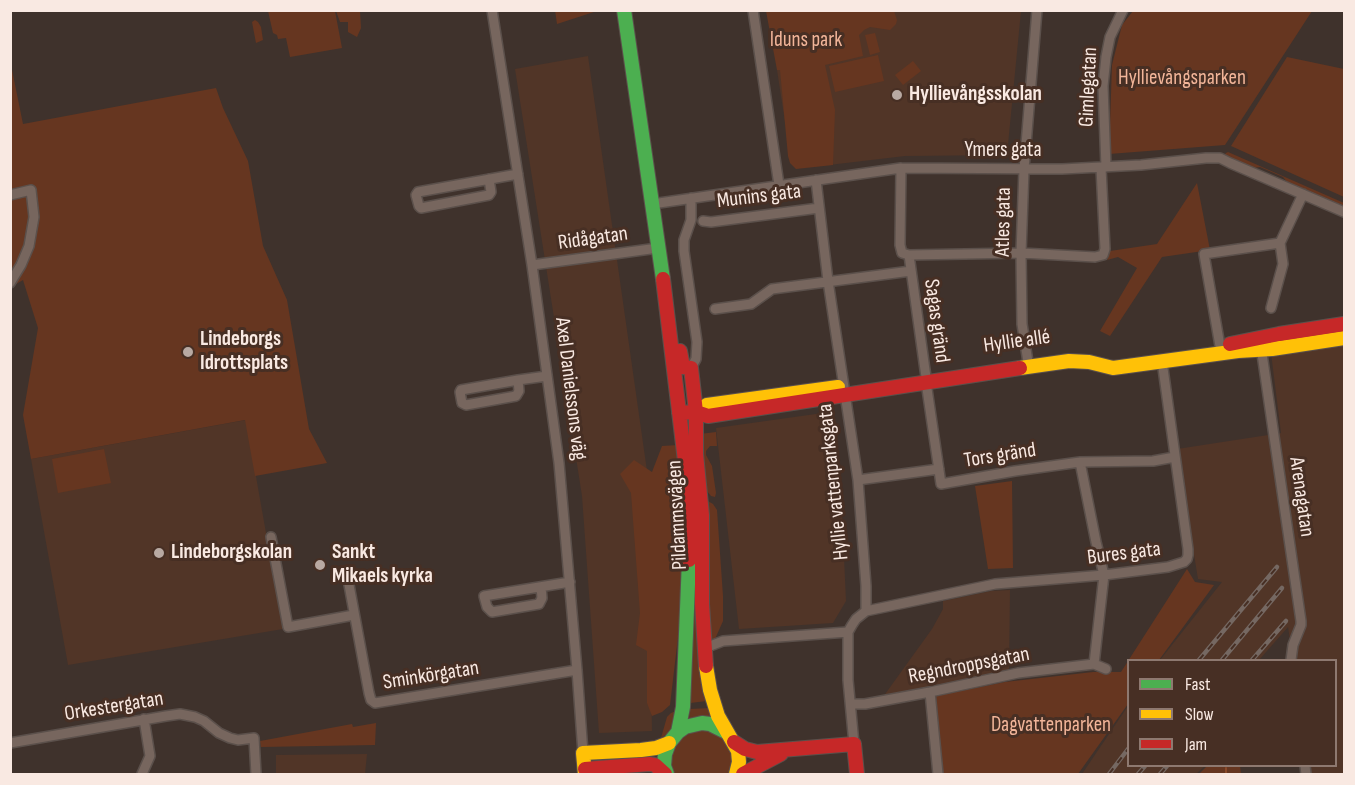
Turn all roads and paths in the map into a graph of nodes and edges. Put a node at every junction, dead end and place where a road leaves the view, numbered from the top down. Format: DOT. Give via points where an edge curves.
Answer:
graph roads {
  1 [pos="492,10"];
  2 [pos="624,10"];
  3 [pos="753,10"];
  4 [pos="1037,10"];
  5 [pos="1123,10"];
  6 [pos="901,168"];
  7 [pos="1103,168"];
  8 [pos="1024,169"];
  9 [pos="518,174"];
  10 [pos="489,179"];
  11 [pos="816,180"];
  12 [pos="779,185"];
  13 [pos="1303,194"];
  14 [pos="10,195"];
  15 [pos="691,198"];
  16 [pos="652,204"];
  17 [pos="819,208"];
  18 [pos="1344,212"];
  19 [pos="703,221"];
  20 [pos="1280,243"];
  21 [pos="658,248"];
  22 [pos="1021,253"];
  23 [pos="909,255"];
  24 [pos="532,265"];
  25 [pos="910,271"];
  26 [pos="828,281"];
  27 [pos="10,283"];
  28 [pos="666,302"];
  29 [pos="1271,308"];
  30 [pos="715,309"];
  31 [pos="1344,324"];
  32 [pos="1344,338"];
  33 [pos="1260,344"];
  34 [pos="1220,346"];
  35 [pos="1162,361"];
  36 [pos="1028,362"];
  37 [pos="691,368"];
  38 [pos="547,376"];
  39 [pos="518,380"];
  40 [pos="926,380"];
  41 [pos="845,390"];
  42 [pos="696,412"];
  43 [pos="679,413"];
  44 [pos="1175,457"];
  45 [pos="1080,462"];
  46 [pos="939,469"];
  47 [pos="858,480"];
  48 [pos="271,537"];
  49 [pos="347,574"];
  50 [pos="1104,575"];
  51 [pos="570,582"];
  52 [pos="541,587"];
  53 [pos="866,611"];
  54 [pos="355,618"];
  55 [pos="848,633"];
  56 [pos="705,648"];
  57 [pos="1291,659"];
  58 [pos="1094,664"];
  59 [pos="1106,669"];
  60 [pos="577,670"];
  61 [pos="930,693"];
  62 [pos="851,704"];
  63 [pos="144,719"];
  64 [pos="673,737"];
  65 [pos="730,737"];
  66 [pos="10,742"];
  67 [pos="854,744"];
  68 [pos="789,750"];
  69 [pos="583,753"];
  70 [pos="585,772"];
  71 [pos="142,774"];
  72 [pos="256,774"];
  73 [pos="666,774"];
  74 [pos="736,774"];
  75 [pos="743,774"];
  76 [pos="857,774"];
  77 [pos="938,774"];
  1 -- 9 [label="street, Axel Danielssons väg"];
  2 -- 16 [label="street, Pildammsvägen"];
  3 -- 12 [label="street"];
  4 -- 8 [label="street, Atles gata"];
  5 -- 7 [label="street, Gimlegatan" via="1110,37 1106,57"];
  6 -- 8 [label="street, Ymers gata"];
  6 -- 11 [label="street, Ymers gata"];
  6 -- 23 [label="street, Sagas gränd" via="900,245 902,253"];
  7 -- 8 [label="street, Ymers gata"];
  7 -- 13 [label="street, Ymers gata" via="1220,158"];
  7 -- 22 [label="street, Gimlegatan" via="1103,255"];
  8 -- 22 [label="street, Atles gata"];
  9 -- 10 [label="street"];
  9 -- 24 [label="street, Axel Danielssons väg"];
  10 -- 10 [label="street" via="418,192 419,206 489,195"];
  11 -- 12 [label="street, Ymers gata"];
  11 -- 17 [label="street, Hyllie vattenparksgata"];
  12 -- 15 [label="street, Ymers gata"];
  13 -- 18 [label="street, Ymers gata"];
  13 -- 20 [label="street"];
  14 -- 27 [label="street" via="31,190 34,217 29,246"];
  15 -- 16 [label="street, Ymers gata"];
  15 -- 37 [label="street" via="684,251 697,342"];
  16 -- 21 [label="street, Pildammsvägen"];
  17 -- 19 [label="street, Munins gata"];
  17 -- 26 [label="street, Hyllie vattenparksgata"];
  20 -- 29 [label="street" via="1283,264"];
  20 -- 34 [label="street" via="1204,254"];
  21 -- 24 [label="street, Ridågatan"];
  21 -- 28 [label="street, Pildammsvägen"];
  22 -- 23 [label="street, Sagas gränd"];
  22 -- 36 [label="street, Atles gata" via="1022,324"];
  23 -- 25 [label="street, Sagas gränd"];
  24 -- 38 [label="street, Axel Danielssons väg"];
  25 -- 26 [label="street, Sagas gränd"];
  25 -- 40 [label="street, Sagas gränd"];
  26 -- 30 [label="street, Sagas gränd" via="772,289 751,304"];
  26 -- 41 [label="street, Hyllie vattenparksgata"];
  28 -- 37 [label="street, Pildammsvägen" via="683,367"];
  28 -- 43 [label="street, Pildammsvägen"];
  31 -- 33 [label="street, Hyllie allé"];
  32 -- 33 [label="street, Hyllie allé"];
  33 -- 34 [label="street, Hyllie allé"];
  33 -- 35 [label="street, Hyllie allé" via="1238,351"];
  33 -- 57 [label="street, Arenagatan" via="1301,625"];
  34 -- 36 [label="street, Hyllie allé" via="1124,362 1084,355"];
  35 -- 40 [label="street, Hyllie allé" via="1113,368 1069,361"];
  35 -- 44 [label="street, Bures gata"];
  36 -- 40 [label="street, Hyllie allé"];
  37 -- 42 [label="street, Pildammsvägen"];
  38 -- 39 [label="street"];
  38 -- 51 [label="street, Axel Danielssons väg"];
  39 -- 39 [label="street" via="461,390 462,403 516,396"];
  40 -- 41 [label="street, Hyllie allé"];
  40 -- 46 [label="street, Tors gränd"];
  41 -- 42 [label="street, Hyllie allé" via="818,400 708,416"];
  41 -- 47 [label="street, Hyllie vattenparksgata"];
  42 -- 43 [label="street, Hyllie allé"];
  42 -- 56 [label="street, Pildammsvägen"];
  43 -- 64 [label="street, Pildammsvägen" via="689,494 690,543 683,707"];
  44 -- 45 [label="street"];
  44 -- 50 [label="street, Bures gata" via="1187,560 1180,565"];
  45 -- 46 [label="street, Tors gränd" via="941,484"];
  45 -- 50 [label="street"];
  46 -- 47 [label="street, Tors gränd"];
  47 -- 53 [label="street, Hyllie vattenparksgata"];
  48 -- 54 [label="street" via="288,627"];
  49 -- 54 [label="street"];
  50 -- 53 [label="street, Bures gata" via="995,584"];
  50 -- 58 [label="street"];
  51 -- 52 [label="street"];
  51 -- 60 [label="street, Axel Danielssons väg"];
  52 -- 52 [label="street" via="484,596 492,612 539,604"];
  53 -- 55 [label="street"];
  54 -- 60 [label="street, Sminkörgatan" via="369,693 375,703"];
  55 -- 56 [label="street" via="723,641"];
  55 -- 62 [label="street"];
  56 -- 65 [label="street, Pildammsvägen" via="710,690"];
  58 -- 59 [label="street, Regndroppsgatan"];
  58 -- 61 [label="street, Regndroppsgatan" via="1018,673"];
  60 -- 69 [label="street, Axel Danielssons väg"];
  61 -- 62 [label="street, Regndroppsgatan"];
  61 -- 77 [label="street"];
  62 -- 67 [label="street"];
  63 -- 66 [label="street, Orkestergatan"];
  63 -- 71 [label="street" via="150,756"];
  63 -- 72 [label="street, Orkestergatan" via="180,714 204,721 230,738 254,738"];
  64 -- 65 [label="street" via="685,727 702,723"];
  64 -- 69 [label="street" via="656,748"];
  64 -- 73 [label="street, Pildammsvägen" via="665,754"];
  65 -- 68 [label="street" via="744,749 757,752"];
  65 -- 74 [label="street, Pildammsvägen" via="738,751"];
  67 -- 68 [label="street"];
  67 -- 76 [label="street"];
  68 -- 75 [label="street"];
  69 -- 70 [label="street, Axel Danielssons väg"];
  70 -- 73 [label="street" via="646,763"];
}
